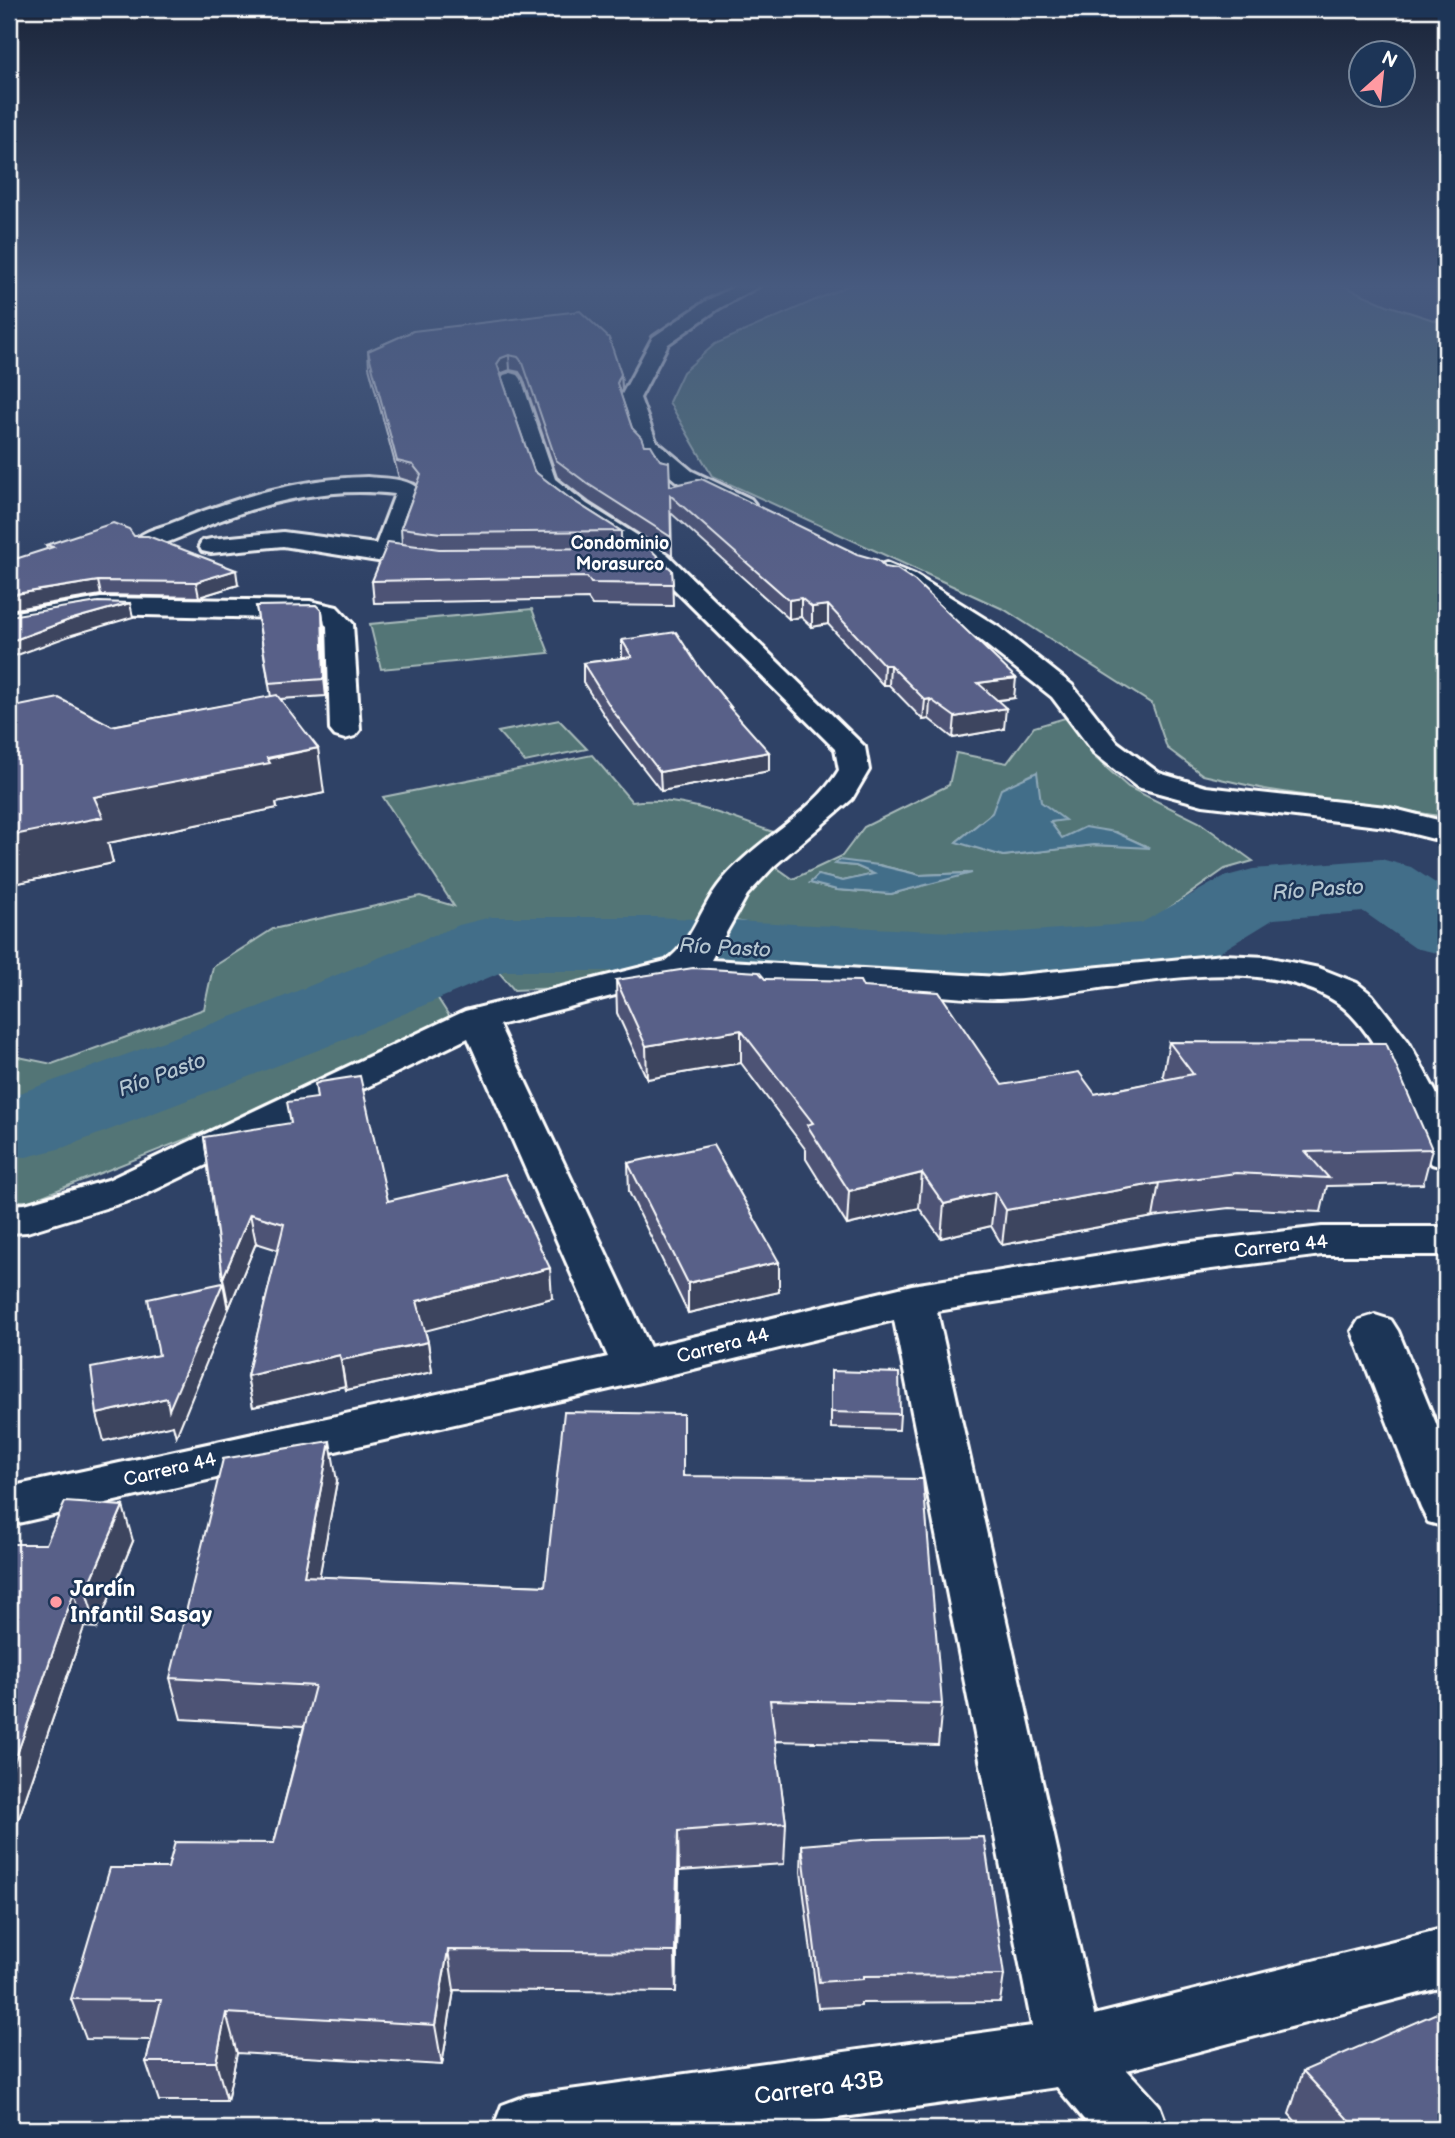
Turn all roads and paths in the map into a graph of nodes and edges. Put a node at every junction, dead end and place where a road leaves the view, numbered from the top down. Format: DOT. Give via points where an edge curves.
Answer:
graph roads {
  1 [pos="514,384"];
  2 [pos="637,384"];
  3 [pos="767,516"];
  4 [pos="146,542"];
  5 [pos="211,546"];
  6 [pos="384,555"];
  7 [pos="617,559"];
  8 [pos="657,559"];
  9 [pos="858,559"];
  10 [pos="454,561"];
  11 [pos="9,621"];
  12 [pos="345,730"];
  13 [pos="1446,832"];
  14 [pos="688,962"];
  15 [pos="478,1019"];
  16 [pos="1446,1155"];
  17 [pos="9,1219"];
  18 [pos="1446,1241"];
  19 [pos="912,1300"];
  20 [pos="1375,1331"];
  21 [pos="636,1367"];
  22 [pos="9,1506"];
  23 [pos="1446,1508"];
  24 [pos="1446,1958"];
  25 [pos="1070,2053"];
  26 [pos="526,2129"];
  27 [pos="1135,2129"];
  1 -- 8 [label="street" via="545,482"];
  2 -- 3 [label="street" via="630,398 646,444 684,476"];
  4 -- 6 [label="street" via="292,489 317,485 403,488 408,491"];
  5 -- 6 [label="street" via="282,539"];
  6 -- 10 [label="street"];
  7 -- 8 [label="street"];
  8 -- 14 [label="street" via="850,747 854,770 841,792 762,859 732,891"];
  9 -- 13 [label="street" via="906,580 990,634 1062,691 1106,748 1148,780 1203,796 1386,817"];
  11 -- 12 [label="street" via="100,606 328,613 340,624"];
  14 -- 15 [label="street"];
  14 -- 16 [label="street" via="1009,988 1145,971 1278,969 1345,991 1370,1012 1420,1096"];
  15 -- 17 [label="street" via="123,1189 27,1218"];
  15 -- 21 [label="street"];
  18 -- 19 [label="street, Carrera 44" via="1322,1241 1164,1260"];
  19 -- 21 [label="street, Carrera 44"];
  19 -- 25 [label="street"];
  20 -- 23 [label="street"];
  21 -- 22 [label="street, Carrera 44"];
  24 -- 25 [label="street, Carrera 43B"];
  25 -- 26 [label="street, Carrera 43B"];
  25 -- 27 [label="street"];
}
